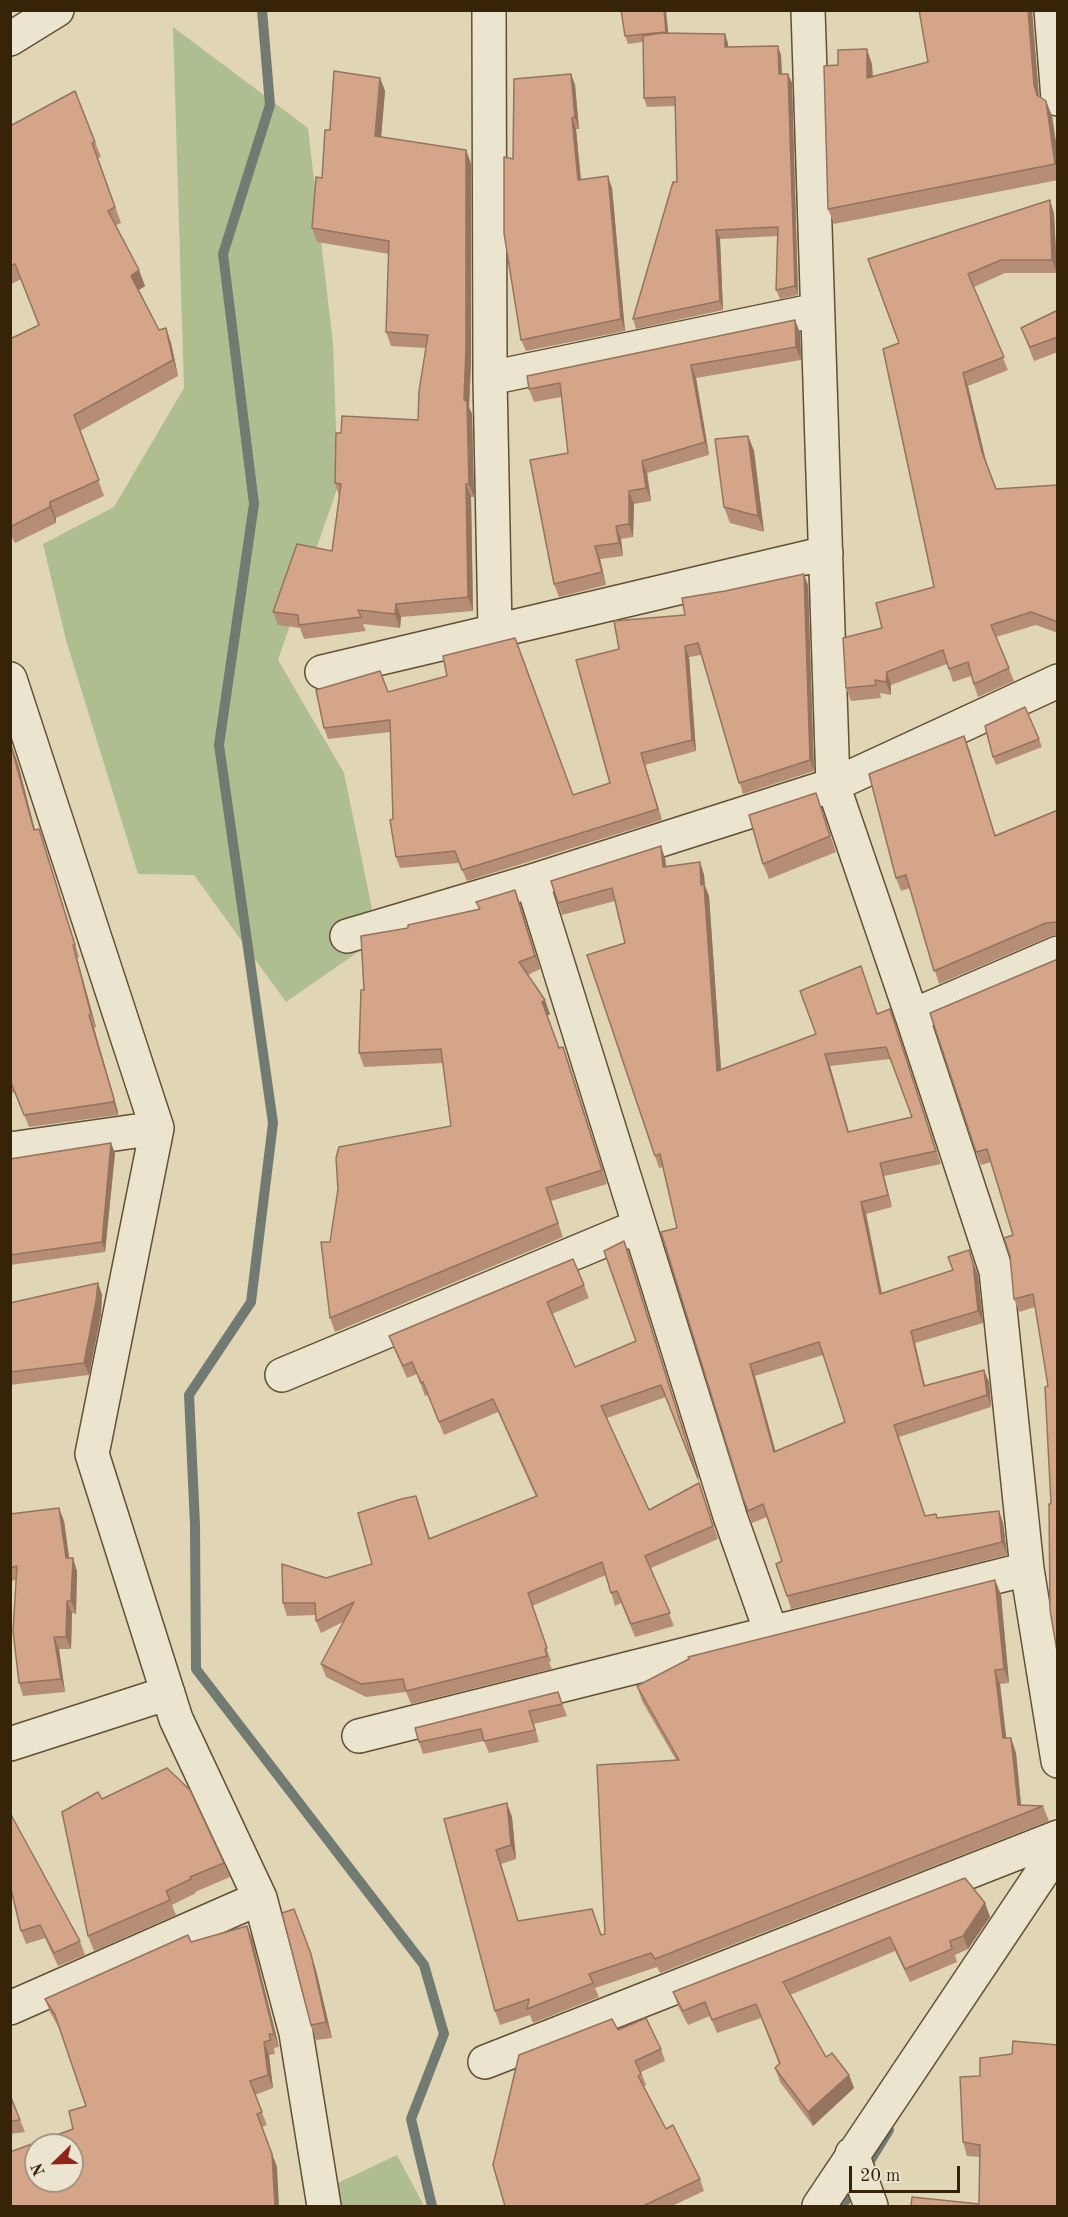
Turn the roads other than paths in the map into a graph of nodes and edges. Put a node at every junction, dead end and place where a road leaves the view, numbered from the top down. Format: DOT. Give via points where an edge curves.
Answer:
graph roads {
  1 [pos="57,10"];
  2 [pos="489,10"];
  3 [pos="808,10"];
  4 [pos="1051,10"];
  5 [pos="10,39"];
  6 [pos="1058,99"];
  7 [pos="817,310"];
  8 [pos="490,378"];
  9 [pos="825,553"];
  10 [pos="495,630"];
  11 [pos="322,672"];
  12 [pos="10,679"];
  13 [pos="1058,681"];
  14 [pos="833,785"];
  15 [pos="531,881"];
  16 [pos="347,936"];
  17 [pos="1058,953"];
  18 [pos="912,1016"];
  19 [pos="157,1128"];
  20 [pos="10,1149"];
  21 [pos="639,1226"];
  22 [pos="282,1375"];
  23 [pos="1027,1569"];
  24 [pos="771,1632"];
  25 [pos="168,1694"];
  26 [pos="359,1736"];
  27 [pos="10,1744"];
  28 [pos="1058,1761"];
  29 [pos="1058,1837"];
  30 [pos="1058,1850"];
  31 [pos="260,1898"];
  32 [pos="10,2008"];
  33 [pos="485,2062"];
  34 [pos="852,2154"];
  35 [pos="324,2206"];
  36 [pos="819,2206"];
  37 [pos="871,2206"];
  1 -- 5 [label="street"];
  2 -- 8 [label="street"];
  3 -- 7 [label="street"];
  4 -- 6 [label="street"];
  7 -- 8 [label="street"];
  7 -- 9 [label="street"];
  8 -- 10 [label="street"];
  9 -- 10 [label="street"];
  9 -- 14 [label="street"];
  10 -- 11 [label="street"];
  12 -- 19 [label="street"];
  13 -- 14 [label="street"];
  14 -- 15 [label="street"];
  14 -- 18 [label="street"];
  15 -- 16 [label="street"];
  15 -- 21 [label="street"];
  17 -- 18 [label="street"];
  18 -- 23 [label="street" via="996,1270"];
  19 -- 20 [label="street"];
  19 -- 25 [label="street" via="92,1454"];
  21 -- 22 [label="street"];
  21 -- 24 [label="street" via="730,1516"];
  23 -- 24 [label="street"];
  23 -- 28 [label="street"];
  24 -- 26 [label="street"];
  25 -- 27 [label="street"];
  25 -- 31 [label="street"];
  29 -- 33 [label="street"];
  30 -- 34 [label="street"];
  31 -- 32 [label="street"];
  31 -- 35 [label="street" via="296,2032"];
  34 -- 36 [label="street"];
  34 -- 37 [label="street"];
}
